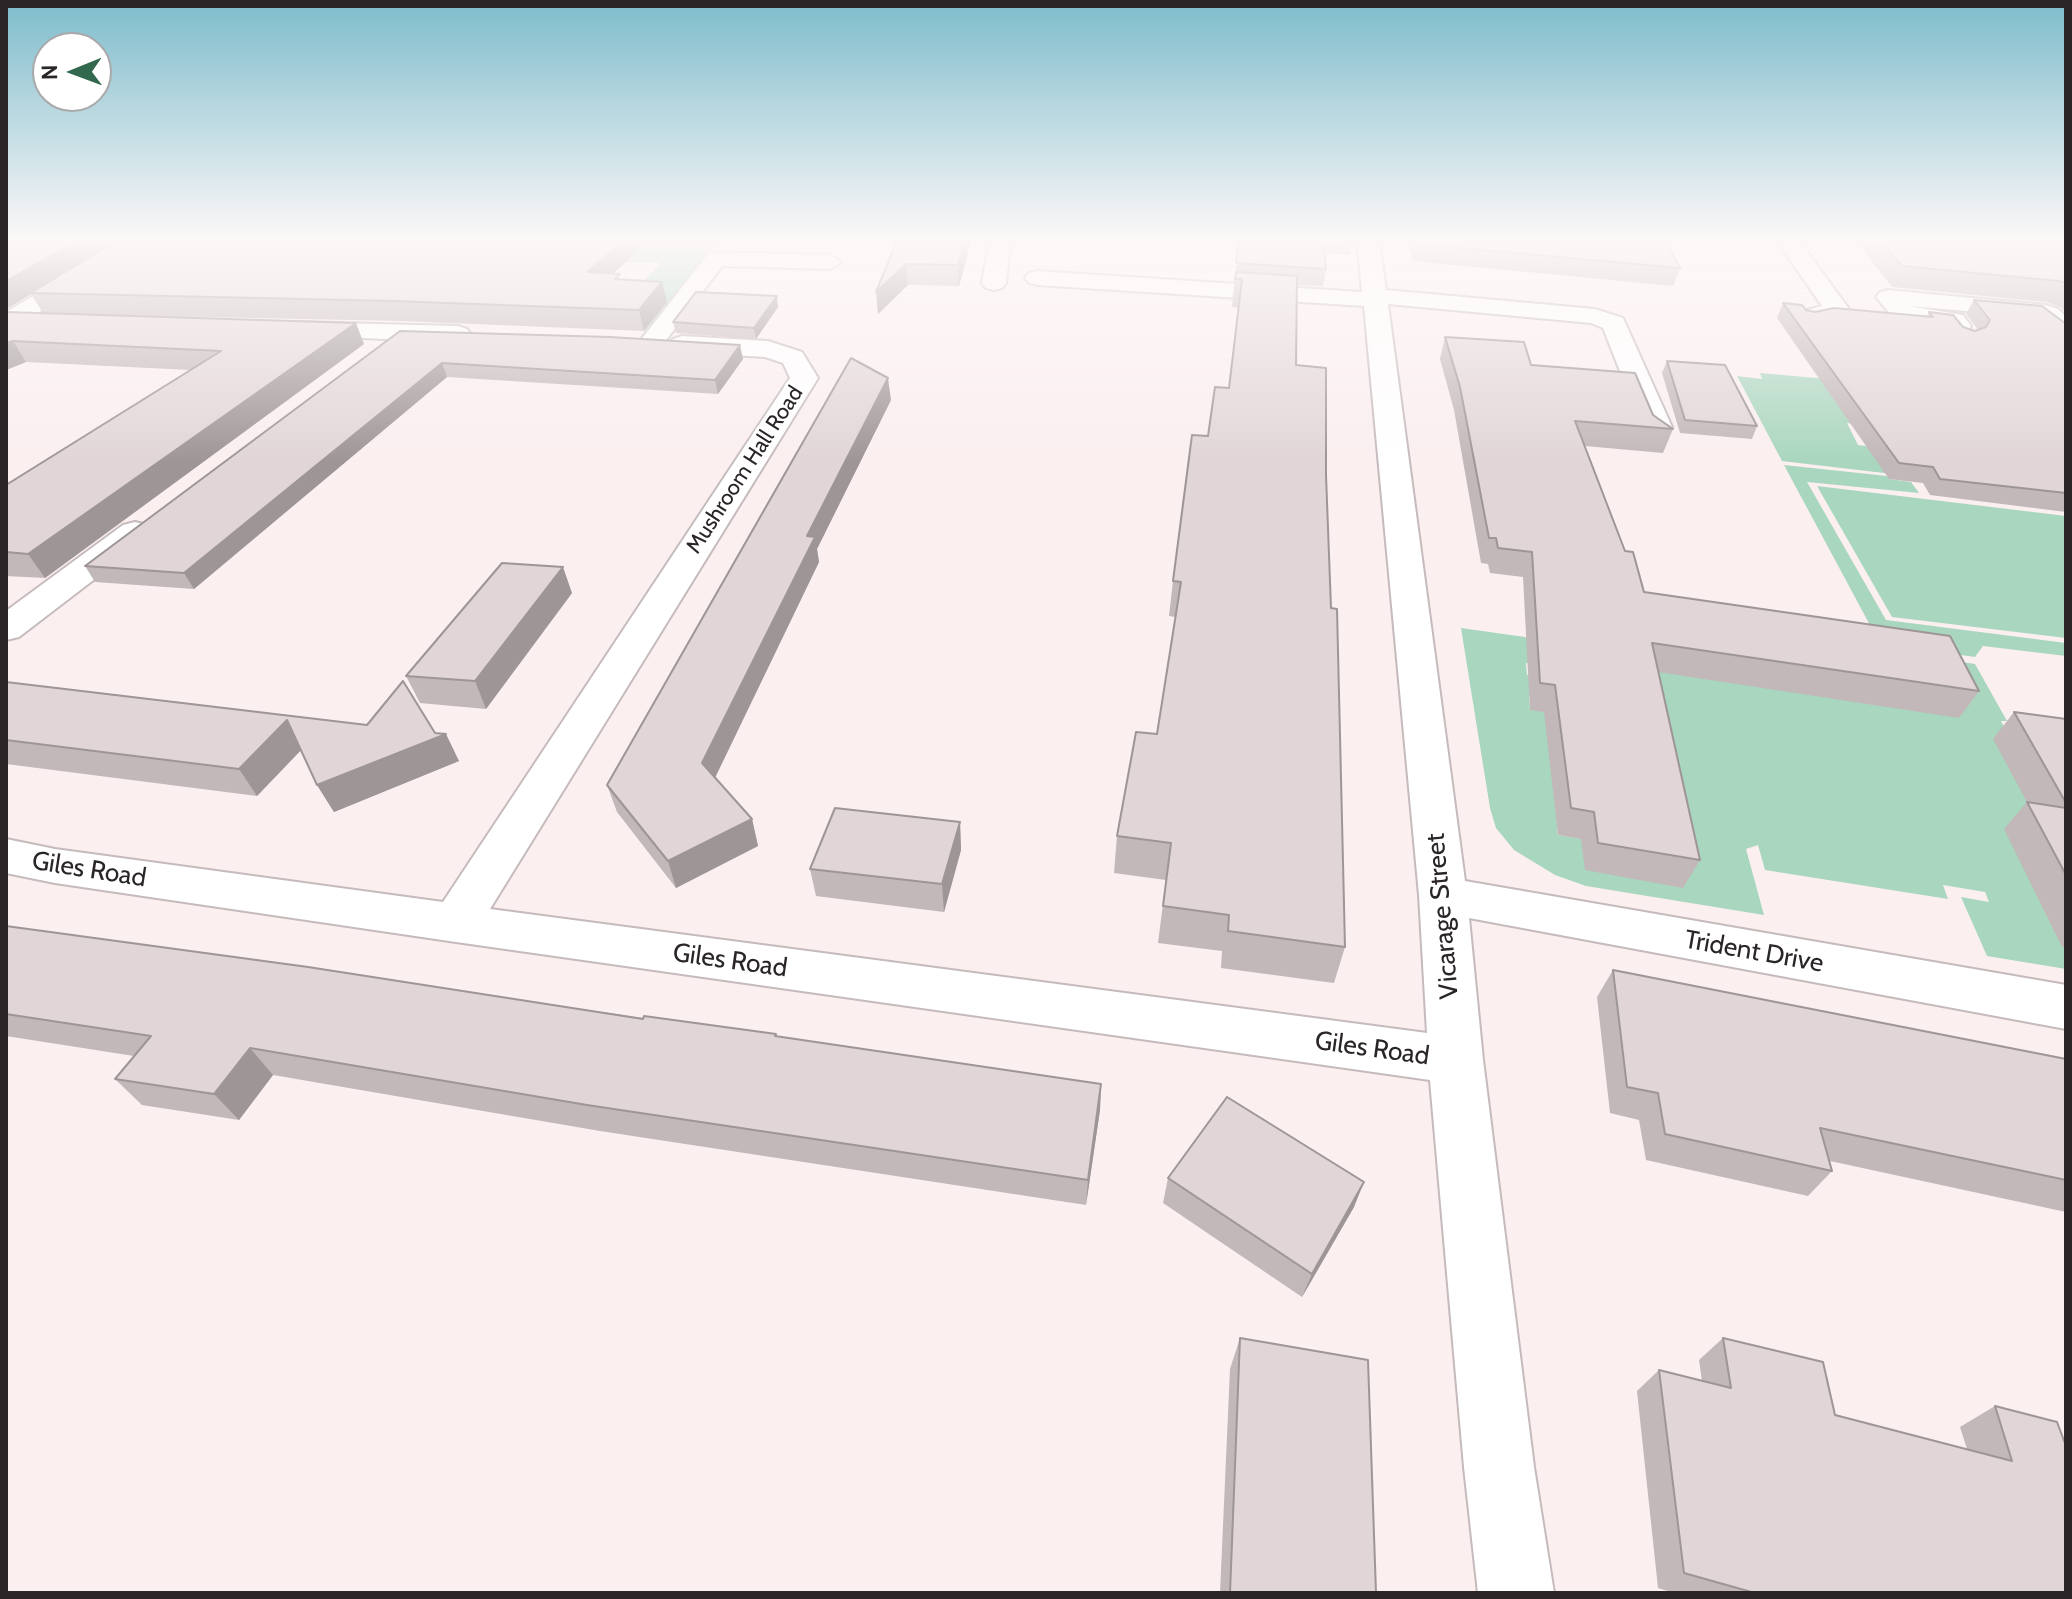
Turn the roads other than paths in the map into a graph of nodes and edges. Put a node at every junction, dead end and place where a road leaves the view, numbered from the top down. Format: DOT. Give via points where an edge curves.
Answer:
graph roads {
  1 [pos="23,313"];
  2 [pos="667,313"];
  3 [pos="1377,313"];
  4 [pos="1554,313"];
  5 [pos="1824,313"];
  6 [pos="1901,313"];
  7 [pos="2045,313"];
  8 [pos="1809,317"];
  9 [pos="6,323"];
  10 [pos="53,325"];
  11 [pos="2063,326"];
  12 [pos="275,329"];
  13 [pos="401,332"];
  14 [pos="492,336"];
  15 [pos="363,360"];
  16 [pos="1661,437"];
  17 [pos="161,511"];
  18 [pos="6,629"];
  19 [pos="6,856"];
  20 [pos="1443,895"];
  21 [pos="456,923"];
  22 [pos="2066,1007"];
  23 [pos="1456,1060"];
  24 [pos="1516,1593"];
  1 -- 9 [label="street"];
  2 -- 21 [label="street, Mushroom Hall Road" via="640,342 768,349 793,358 804,378"];
  3 -- 20 [label="street, Vicarage Street"];
  4 -- 16 [label="street" via="1614,323"];
  5 -- 8 [label="street"];
  6 -- 11 [label="street" via="1909,323 1960,328"];
  7 -- 11 [label="street"];
  9 -- 10 [label="street"];
  12 -- 13 [label="street"];
  13 -- 14 [label="street"];
  13 -- 15 [label="street"];
  17 -- 18 [label="street"];
  19 -- 21 [label="street, Giles Road"];
  20 -- 22 [label="street, Trident Drive"];
  20 -- 23 [label="street, Vicarage Street"];
  21 -- 23 [label="street, Giles Road"];
  23 -- 24 [label="street, Vicarage Street"];
}
